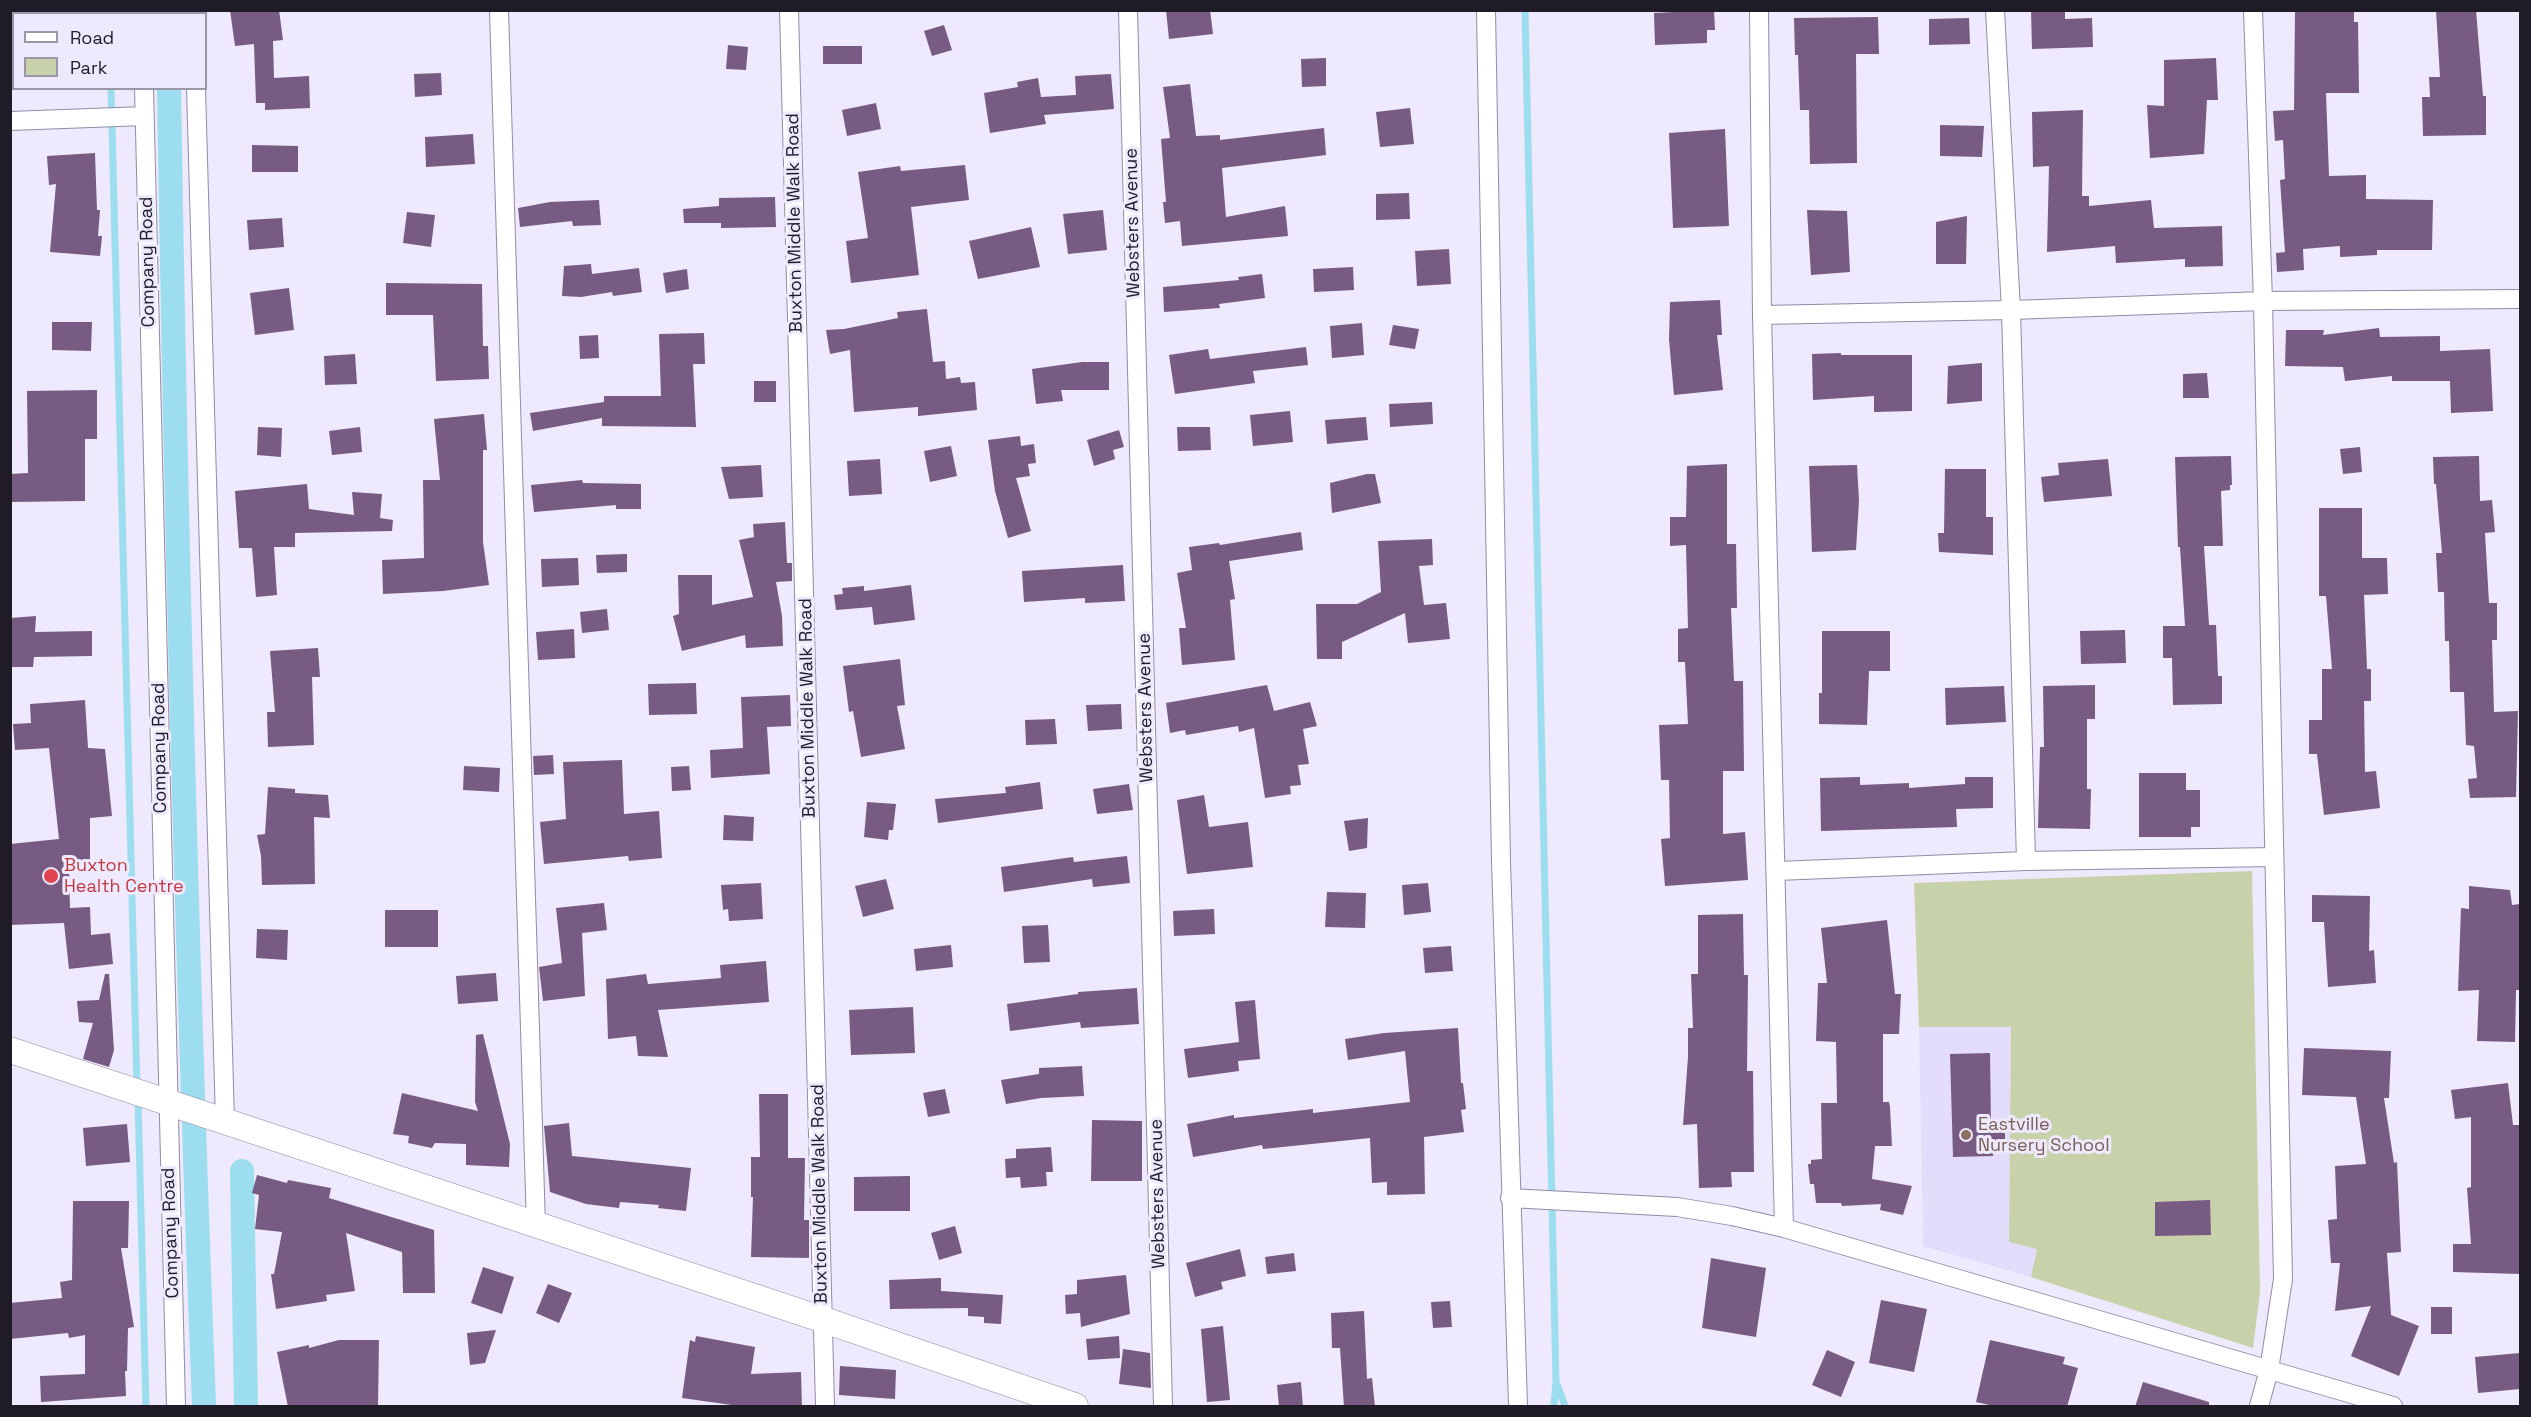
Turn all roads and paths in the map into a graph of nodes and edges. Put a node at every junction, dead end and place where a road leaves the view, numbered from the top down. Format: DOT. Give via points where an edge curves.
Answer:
graph roads {
  1 [pos="499,10"];
  2 [pos="789,10"];
  3 [pos="1128,10"];
  4 [pos="1486,10"];
  5 [pos="1760,10"];
  6 [pos="1995,10"];
  7 [pos="2253,10"];
  8 [pos="144,90"];
  9 [pos="196,90"];
  10 [pos="145,117"];
  11 [pos="10,121"];
  12 [pos="2520,299"];
  13 [pos="2263,301"];
  14 [pos="2011,310"];
  15 [pos="1762,315"];
  16 [pos="2273,857"];
  17 [pos="2026,861"];
  18 [pos="1777,871"];
  19 [pos="10,1050"];
  20 [pos="168,1104"];
  21 [pos="225,1122"];
  22 [pos="1517,1198"];
  23 [pos="536,1226"];
  24 [pos="1784,1228"];
  25 [pos="824,1320"];
  26 [pos="2269,1370"];
  27 [pos="176,1407"];
  28 [pos="825,1407"];
  29 [pos="1075,1407"];
  30 [pos="1164,1407"];
  31 [pos="1518,1407"];
  32 [pos="2259,1407"];
  33 [pos="2392,1407"];
  1 -- 23 [label="street"];
  2 -- 25 [label="street, Buxton Middle Walk Road"];
  3 -- 30 [label="street, Websters Avenue"];
  4 -- 22 [label="street" via="1500,849"];
  5 -- 15 [label="street"];
  6 -- 14 [label="street"];
  7 -- 13 [label="street"];
  8 -- 10 [label="street, Company Road"];
  9 -- 21 [label="street"];
  10 -- 11 [label="street"];
  10 -- 20 [label="street, Company Road"];
  12 -- 13 [label="street"];
  13 -- 14 [label="street"];
  13 -- 16 [label="street"];
  14 -- 15 [label="street"];
  14 -- 17 [label="street"];
  15 -- 18 [label="street"];
  16 -- 17 [label="street"];
  16 -- 26 [label="street" via="2283,1278"];
  17 -- 18 [label="street"];
  18 -- 24 [label="street"];
  19 -- 20 [label="main road"];
  20 -- 21 [label="main road"];
  20 -- 27 [label="street, Company Road"];
  21 -- 23 [label="main road"];
  22 -- 24 [label="street" via="1677,1207"];
  22 -- 31 [label="street"];
  23 -- 25 [label="main road"];
  24 -- 26 [label="street"];
  25 -- 28 [label="street, Buxton Middle Walk Road"];
  25 -- 29 [label="main road"];
  26 -- 32 [label="street"];
  26 -- 33 [label="street"];
}
